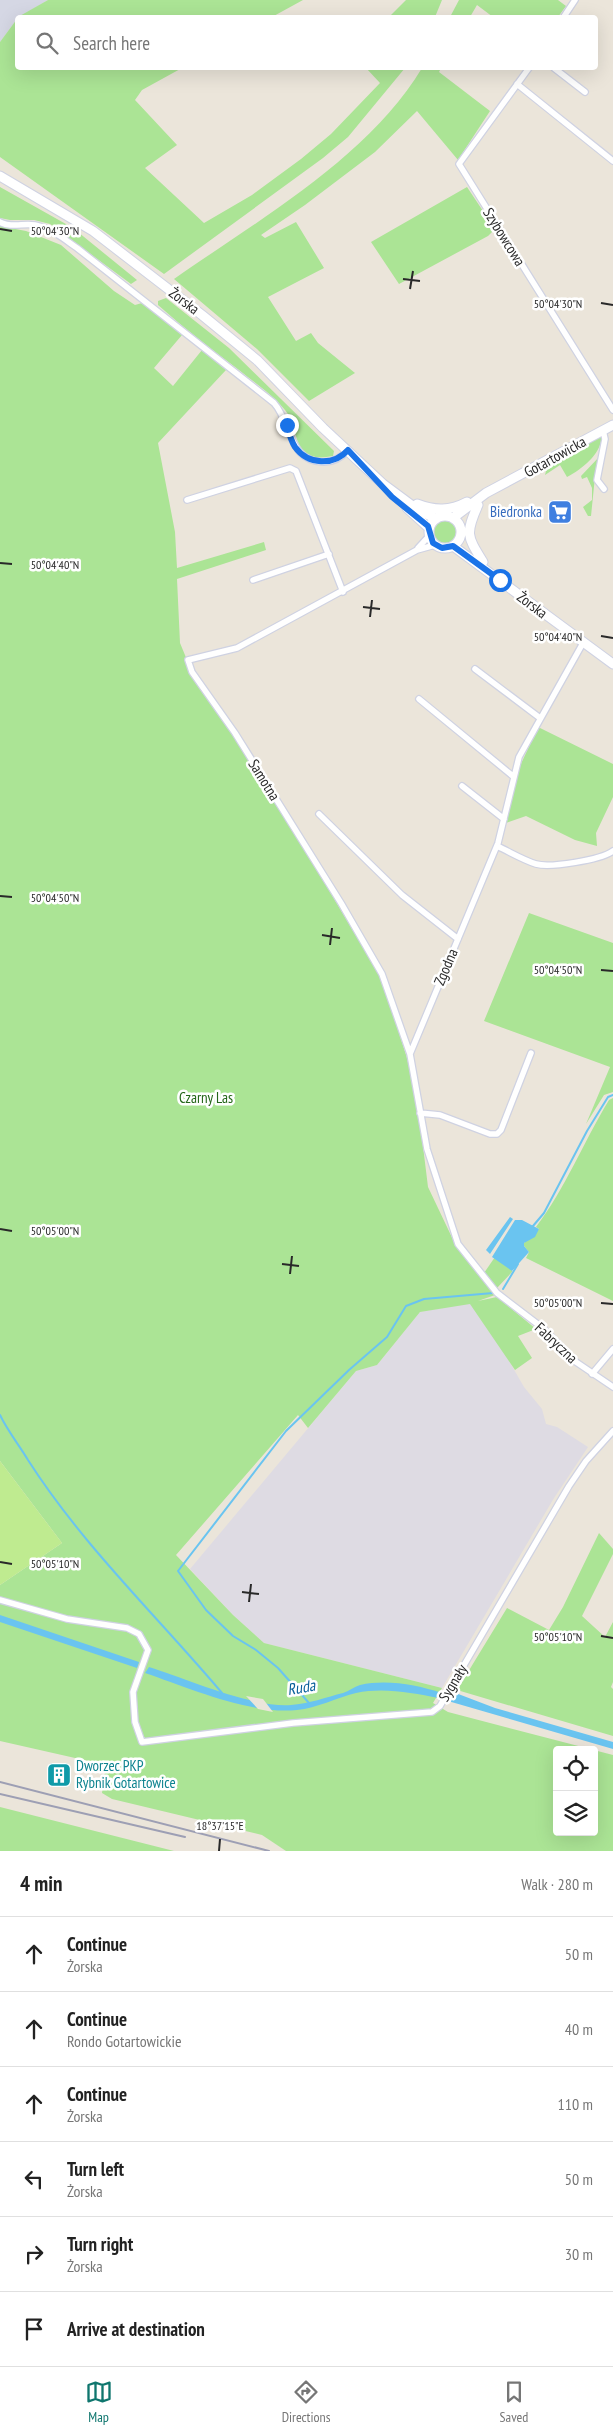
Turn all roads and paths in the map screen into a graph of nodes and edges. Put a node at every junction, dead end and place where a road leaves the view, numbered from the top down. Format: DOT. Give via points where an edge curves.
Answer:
graph roads {
  1 [pos="575,0"];
  2 [pos="565,15"];
  3 [pos="528,70"];
  4 [pos="557,70"];
  5 [pos="517,84"];
  6 [pos="585,92"];
  7 [pos="613,161"];
  8 [pos="0,176"];
  9 [pos="0,222"];
  10 [pos="613,410"];
  11 [pos="613,425"];
  12 [pos="603,430"];
  13 [pos="348,450"];
  14 [pos="373,475"];
  15 [pos="604,489"];
  16 [pos="401,498"];
  17 [pos="187,500"];
  18 [pos="478,502"];
  19 [pos="453,518"];
  20 [pos="436,519"];
  21 [pos="460,526"];
  22 [pos="429,532"];
  23 [pos="460,538"];
  24 [pos="435,545"];
  25 [pos="453,546"];
  26 [pos="417,550"];
  27 [pos="328,554"];
  28 [pos="483,562"];
  29 [pos="253,580"];
  30 [pos="500,580"];
  31 [pos="343,592"];
  32 [pos="583,643"];
  33 [pos="613,664"];
  34 [pos="475,669"];
  35 [pos="419,699"];
  36 [pos="540,718"];
  37 [pos="514,777"];
  38 [pos="462,786"];
  39 [pos="319,814"];
  40 [pos="504,819"];
  41 [pos="497,846"];
  42 [pos="613,851"];
  43 [pos="458,939"];
  44 [pos="531,1053"];
  45 [pos="410,1054"];
  46 [pos="420,1113"];
  47 [pos="613,1349"];
  48 [pos="592,1374"];
  49 [pos="613,1387"];
  50 [pos="613,1432"];
  51 [pos="0,1600"];
  1 -- 2 [label="street"];
  3 -- 5 [label="street, Szybowcowa"];
  4 -- 6 [label="street"];
  5 -- 7 [label="street"];
  5 -- 10 [label="street, Szybowcowa" via="459,164"];
  8 -- 13 [label="main road, Żorska" via="77,221 140,266 257,360"];
  9 -- 13 [label="street, Żorska" via="5,225 34,225 52,231 189,335 274,403 282,413 293,444 303,456 328,461 341,457"];
  11 -- 12 [label="main road, Gotartowicka"];
  12 -- 15 [label="street" via="603,451 597,480"];
  12 -- 18 [label="main road, Gotartowicka"];
  13 -- 14 [label="main road, Żorska"];
  14 -- 16 [label="main road, Żorska"];
  14 -- 22 [label="main road, Żorska"];
  16 -- 18 [label="main road" via="442,510"];
  16 -- 20 [label="main road, Żorska"];
  17 -- 27 [label="street" via="290,468 296,471"];
  18 -- 19 [label="main road, Gotartowicka"];
  18 -- 21 [label="main road, Gotartowicka"];
  18 -- 28 [label="main road" via="468,534"];
  19 -- 20 [label="main road" via="444,516"];
  19 -- 21 [label="main road"];
  20 -- 22 [label="main road"];
  21 -- 23 [label="main road"];
  22 -- 24 [label="main road"];
  22 -- 26 [label="street, Samotna"];
  23 -- 25 [label="main road"];
  23 -- 28 [label="main road, Żorska"];
  24 -- 25 [label="main road"];
  24 -- 26 [label="street, Samotna"];
  25 -- 30 [label="main road, Żorska"];
  26 -- 31 [label="street, Samotna"];
  27 -- 29 [label="street"];
  27 -- 31 [label="street"];
  28 -- 30 [label="main road, Żorska"];
  30 -- 32 [label="main road, Żorska"];
  31 -- 45 [label="street, Samotna" via="237,648 188,660 192,672 235,733 382,974"];
  32 -- 33 [label="main road, Żorska"];
  32 -- 36 [label="street, Zgodna"];
  34 -- 36 [label="street"];
  35 -- 37 [label="street"];
  36 -- 37 [label="street, Zgodna" via="519,757"];
  37 -- 40 [label="street, Zgodna"];
  38 -- 40 [label="street"];
  39 -- 43 [label="street" via="402,895"];
  40 -- 41 [label="street, Zgodna"];
  41 -- 42 [label="street" via="538,865 580,862 605,857"];
  41 -- 43 [label="street, Zgodna"];
  43 -- 45 [label="street, Zgodna"];
  44 -- 46 [label="street" via="497,1134 440,1115"];
  45 -- 46 [label="street"];
  46 -- 48 [label="street, Fabryczna" via="427,1149 458,1244 497,1293 544,1329"];
  47 -- 48 [label="street, Fabryczna"];
  48 -- 49 [label="street, Fabryczna"];
  50 -- 51 [label="street, Sygnały" via="586,1461 569,1486 440,1706 427,1713 292,1723 142,1742 135,1722 133,1692 148,1652 143,1638 126,1628 67,1619"];
}
